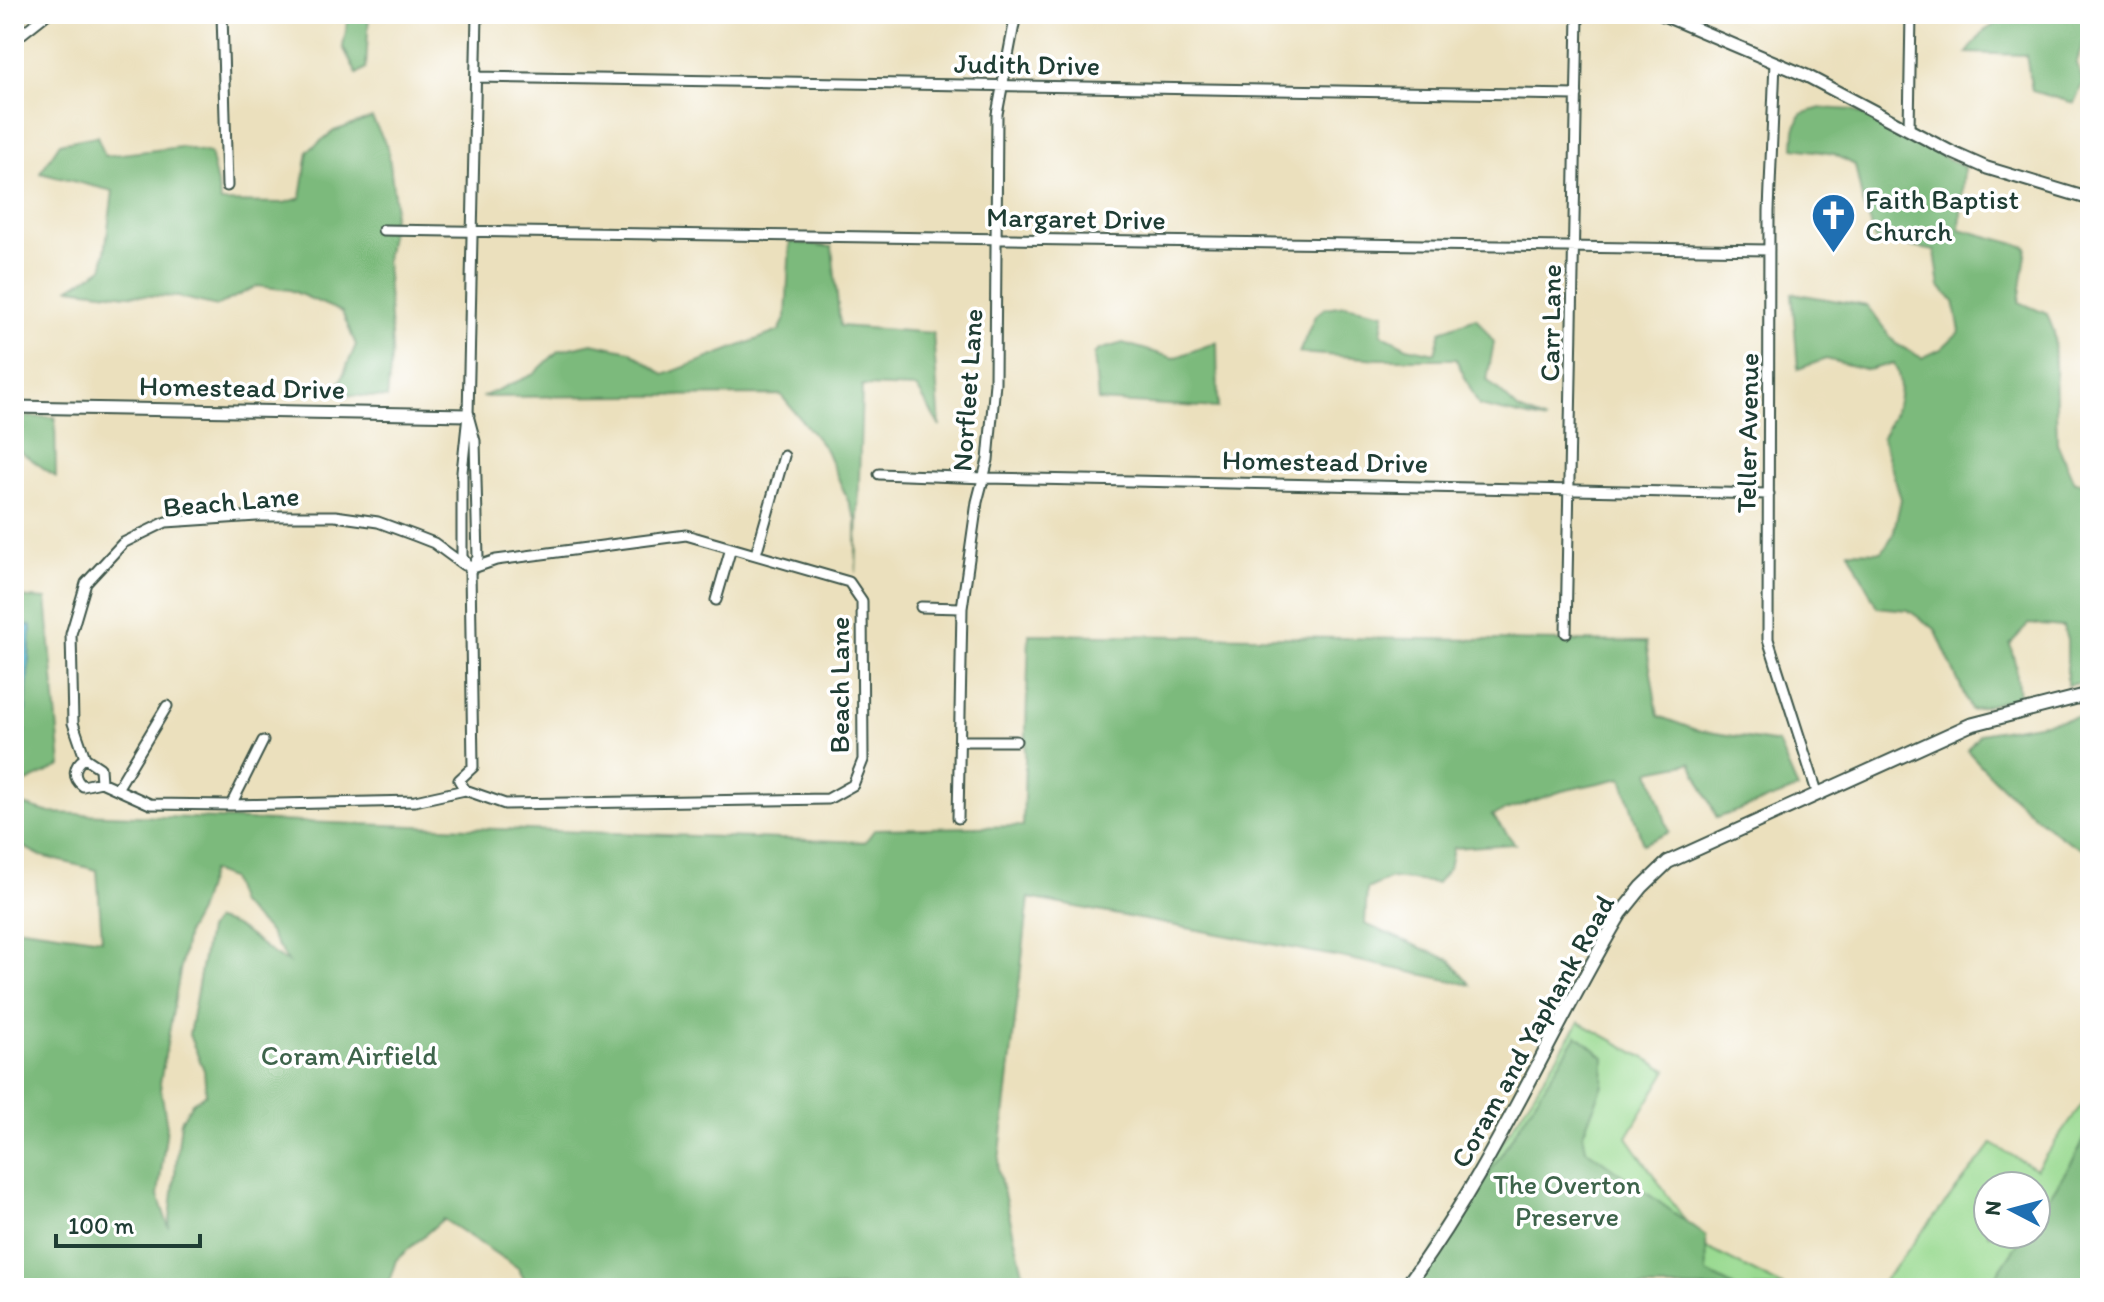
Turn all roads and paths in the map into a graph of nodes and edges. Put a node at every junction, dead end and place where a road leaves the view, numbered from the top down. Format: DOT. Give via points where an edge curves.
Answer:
graph roads {
  1 [pos="15,14"];
  2 [pos="47,14"];
  3 [pos="222,14"];
  4 [pos="477,14"];
  5 [pos="1016,14"];
  6 [pos="1578,14"];
  7 [pos="1661,14"];
  8 [pos="1911,14"];
  9 [pos="14,39"];
  10 [pos="1775,62"];
  11 [pos="14,68"];
  12 [pos="476,77"];
  13 [pos="1003,86"];
  14 [pos="1577,95"];
  15 [pos="1909,128"];
  16 [pos="227,186"];
  17 [pos="2090,199"];
  18 [pos="383,230"];
  19 [pos="472,230"];
  20 [pos="995,238"];
  21 [pos="1573,249"];
  22 [pos="1769,250"];
  23 [pos="14,407"];
  24 [pos="468,415"];
  25 [pos="784,456"];
  26 [pos="879,474"];
  27 [pos="985,478"];
  28 [pos="1569,490"];
  29 [pos="1769,494"];
  30 [pos="731,548"];
  31 [pos="756,554"];
  32 [pos="470,569"];
  33 [pos="716,600"];
  34 [pos="921,607"];
  35 [pos="962,608"];
  36 [pos="1566,633"];
  37 [pos="2090,694"];
  38 [pos="167,706"];
  39 [pos="263,741"];
  40 [pos="960,741"];
  41 [pos="1016,741"];
  42 [pos="85,758"];
  43 [pos="101,782"];
  44 [pos="117,789"];
  45 [pos="465,790"];
  46 [pos="1818,795"];
  47 [pos="231,805"];
  48 [pos="958,818"];
  49 [pos="1405,1288"];
  1 -- 9 [label="street"];
  2 -- 9 [label="street"];
  3 -- 16 [label="street"];
  4 -- 12 [label="street"];
  5 -- 13 [label="street, Norfleet Lane"];
  6 -- 14 [label="street, Carr Lane"];
  7 -- 10 [label="street"];
  8 -- 15 [label="street"];
  9 -- 11 [label="street"];
  10 -- 15 [label="street"];
  10 -- 22 [label="street, Teller Avenue"];
  12 -- 13 [label="street, Judith Drive"];
  12 -- 19 [label="street"];
  13 -- 14 [label="street, Judith Drive"];
  13 -- 20 [label="street, Norfleet Lane" via="997,114"];
  14 -- 21 [label="street, Carr Lane"];
  15 -- 17 [label="street" via="1987,168"];
  18 -- 19 [label="street, Margaret Drive"];
  19 -- 20 [label="street, Margaret Drive"];
  19 -- 24 [label="street"];
  20 -- 21 [label="street, Margaret Drive"];
  20 -- 27 [label="street, Norfleet Lane" via="995,383"];
  21 -- 22 [label="street, Margaret Drive"];
  21 -- 28 [label="street, Carr Lane"];
  22 -- 29 [label="street, Teller Avenue"];
  23 -- 24 [label="street, Homestead Drive"];
  24 -- 32 [label="street" via="462,557"];
  25 -- 31 [label="street"];
  26 -- 27 [label="street, Homestead Drive"];
  27 -- 28 [label="street, Homestead Drive"];
  27 -- 35 [label="street, Norfleet Lane"];
  28 -- 29 [label="street, Homestead Drive"];
  28 -- 36 [label="street, Carr Lane"];
  29 -- 46 [label="street, Teller Avenue" via="1768,639"];
  30 -- 31 [label="street, Beach Lane"];
  30 -- 32 [label="street, Beach Lane" via="686,535 496,560"];
  30 -- 33 [label="street"];
  31 -- 45 [label="street, Beach Lane" via="849,582 862,601 863,760 853,785 828,799 635,803 505,804"];
  32 -- 42 [label="street, Beach Lane" via="434,543 378,522 335,516 166,522 123,543 86,583 71,634 73,723"];
  32 -- 45 [label="street" via="473,767 459,780"];
  34 -- 35 [label="street"];
  35 -- 40 [label="street, Norfleet Lane"];
  37 -- 46 [label="main road, Coram and Yaphank Road" via="1970,725"];
  38 -- 44 [label="street"];
  39 -- 47 [label="street"];
  40 -- 41 [label="street"];
  40 -- 48 [label="street, Norfleet Lane"];
  42 -- 43 [label="street, Beach Lane" via="100,768"];
  42 -- 43 [label="street, Beach Lane" via="75,768 77,781 83,786"];
  43 -- 44 [label="street, Beach Lane"];
  44 -- 47 [label="street, Beach Lane" via="150,804"];
  45 -- 47 [label="street, Beach Lane" via="415,801"];
  46 -- 49 [label="main road, Coram and Yaphank Road" via="1668,862 1629,902 1475,1182"];
}
